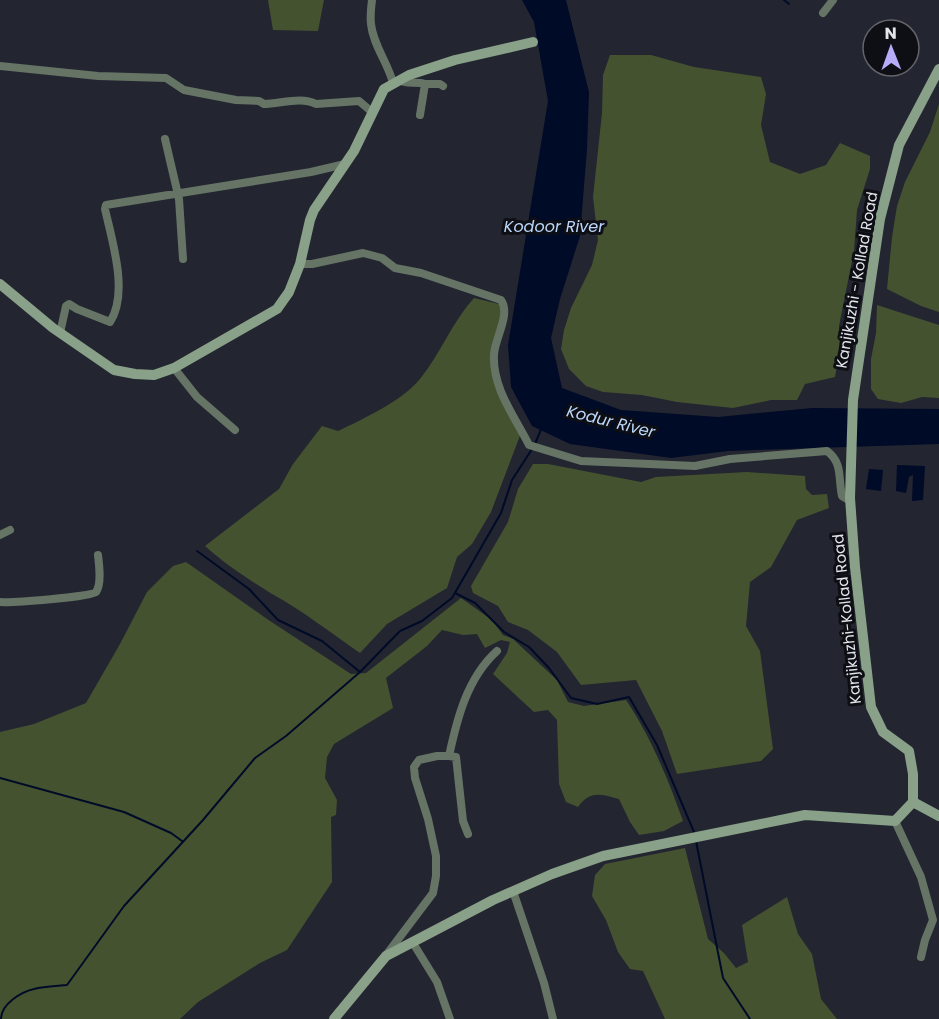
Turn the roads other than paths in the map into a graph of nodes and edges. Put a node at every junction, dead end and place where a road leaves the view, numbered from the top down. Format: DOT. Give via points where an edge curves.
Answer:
graph roads {
  1 [pos="372,0"];
  2 [pos="833,0"];
  3 [pos="823,14"];
  4 [pos="533,42"];
  5 [pos="0,66"];
  6 [pos="939,69"];
  7 [pos="396,81"];
  8 [pos="425,84"];
  9 [pos="443,86"];
  10 [pos="372,112"];
  11 [pos="420,115"];
  12 [pos="165,139"];
  13 [pos="345,164"];
  14 [pos="177,194"];
  15 [pos="183,259"];
  16 [pos="300,264"];
  17 [pos="0,284"];
  18 [pos="60,333"];
  19 [pos="174,368"];
  20 [pos="235,430"];
  21 [pos="852,459"];
  22 [pos="850,498"];
  23 [pos="10,530"];
  24 [pos="0,535"];
  25 [pos="98,555"];
  26 [pos="0,602"];
  27 [pos="497,651"];
  28 [pos="449,756"];
  29 [pos="913,802"];
  30 [pos="939,816"];
  31 [pos="895,821"];
  32 [pos="468,834"];
  33 [pos="513,891"];
  34 [pos="936,920"];
  35 [pos="413,943"];
  36 [pos="386,956"];
  37 [pos="921,957"];
  38 [pos="334,1019"];
  39 [pos="450,1019"];
  40 [pos="553,1019"];
  1 -- 7 [label="street" via="373,33"];
  2 -- 3 [label="street"];
  4 -- 7 [label="main road" via="456,60"];
  5 -- 10 [label="street" via="166,78 184,90 264,104 359,101"];
  6 -- 21 [label="main road, Kanjikuzhi - Kollad Road" via="899,145 880,219 854,400"];
  7 -- 8 [label="street"];
  7 -- 10 [label="main road" via="384,89"];
  8 -- 9 [label="street"];
  8 -- 11 [label="street"];
  10 -- 13 [label="main road"];
  12 -- 14 [label="street"];
  13 -- 14 [label="street"];
  13 -- 16 [label="main road" via="314,210"];
  14 -- 15 [label="street"];
  14 -- 18 [label="street" via="106,205 119,286 117,312 110,322 69,304"];
  16 -- 19 [label="main road" via="277,309"];
  16 -- 22 [label="street" via="363,253 382,258 395,268 501,300 504,308 494,352 496,375 506,405 529,445 581,461 695,466 730,459 827,451 839,465 842,496"];
  17 -- 18 [label="main road"];
  18 -- 19 [label="main road" via="114,370 154,375"];
  19 -- 20 [label="street" via="197,397"];
  21 -- 22 [label="main road, Kanjikuzhi-Kollad Road"];
  22 -- 29 [label="main road, Kanjikuzhi-Kollad Road" via="872,707 883,732 909,751"];
  23 -- 24 [label="street"];
  25 -- 26 [label="street" via="99,582 94,594"];
  27 -- 28 [label="street" via="477,676 461,706"];
  28 -- 32 [label="street" via="456,757 461,811"];
  28 -- 36 [label="street" via="419,760 414,767 436,856 436,876 433,893"];
  29 -- 30 [label="main road"];
  29 -- 31 [label="main road"];
  31 -- 33 [label="main road" via="804,815 603,856"];
  31 -- 34 [label="street"];
  33 -- 35 [label="main road"];
  33 -- 40 [label="street"];
  34 -- 37 [label="street"];
  35 -- 36 [label="main road"];
  35 -- 39 [label="street" via="437,982"];
  36 -- 38 [label="main road"];
}
